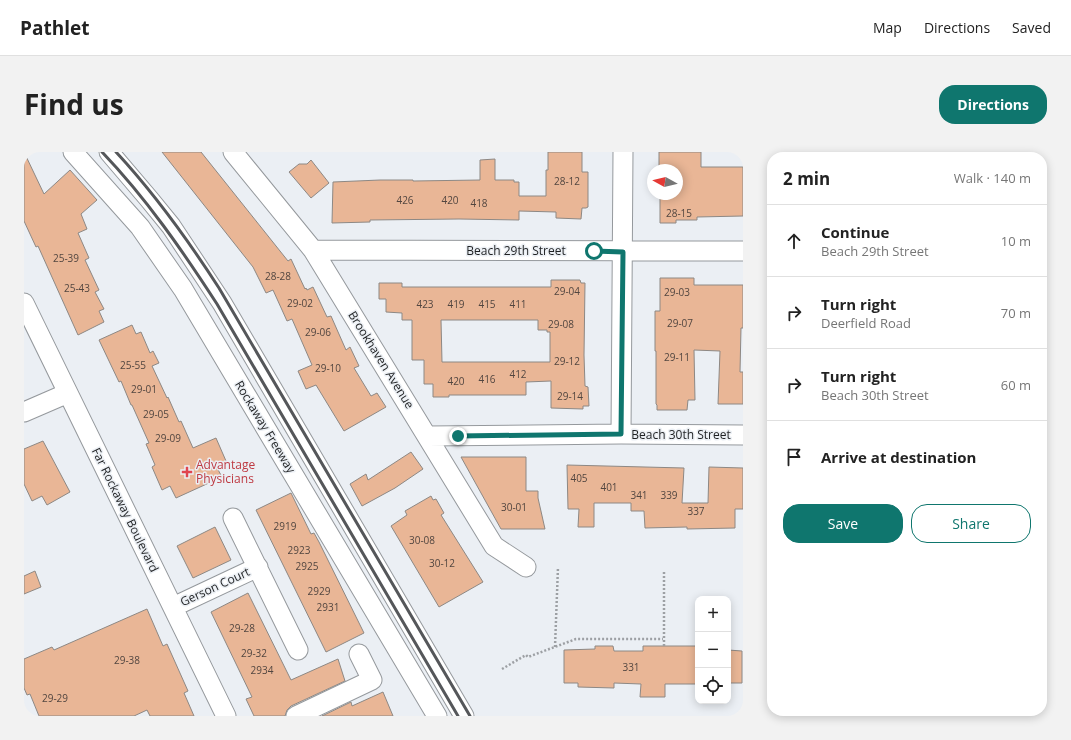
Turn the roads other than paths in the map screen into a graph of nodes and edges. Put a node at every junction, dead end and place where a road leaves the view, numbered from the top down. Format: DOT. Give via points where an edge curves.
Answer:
graph roads {
  1 [pos="74,152"];
  2 [pos="109,152"];
  3 [pos="233,152"];
  4 [pos="623,152"];
  5 [pos="313,250"];
  6 [pos="743,251"];
  7 [pos="623,252"];
  8 [pos="24,303"];
  9 [pos="68,393"];
  10 [pos="24,412"];
  11 [pos="621,434"];
  12 [pos="743,435"];
  13 [pos="428,436"];
  14 [pos="234,518"];
  15 [pos="526,566"];
  16 [pos="258,567"];
  17 [pos="173,607"];
  18 [pos="298,650"];
  19 [pos="359,654"];
  20 [pos="226,716"];
  21 [pos="296,716"];
  22 [pos="437,716"];
  23 [pos="464,716"];
  1 -- 22 [label="street, Rockaway Freeway" via="140,227 183,289"];
  2 -- 23 [label="street, Rockaway Freeway" via="171,226 222,303"];
  3 -- 5 [label="street, Brookhaven Avenue"];
  4 -- 7 [label="street"];
  5 -- 7 [label="street, Beach 29th Street"];
  5 -- 13 [label="street, Brookhaven Avenue"];
  6 -- 7 [label="street, Beach 29th Street"];
  7 -- 11 [label="street"];
  8 -- 9 [label="street, Far Rockaway Boulevard"];
  9 -- 10 [label="street"];
  9 -- 17 [label="street, Far Rockaway Boulevard"];
  11 -- 12 [label="street, Beach 30th Street"];
  11 -- 13 [label="street, Beach 30th Street"];
  13 -- 15 [label="street, Brookhaven Avenue" via="494,546"];
  14 -- 16 [label="street, Gerson Court"];
  16 -- 17 [label="street, Gerson Court"];
  16 -- 18 [label="street, Gerson Court"];
  17 -- 20 [label="street, Far Rockaway Boulevard"];
  19 -- 21 [label="street" via="372,680"];
}
